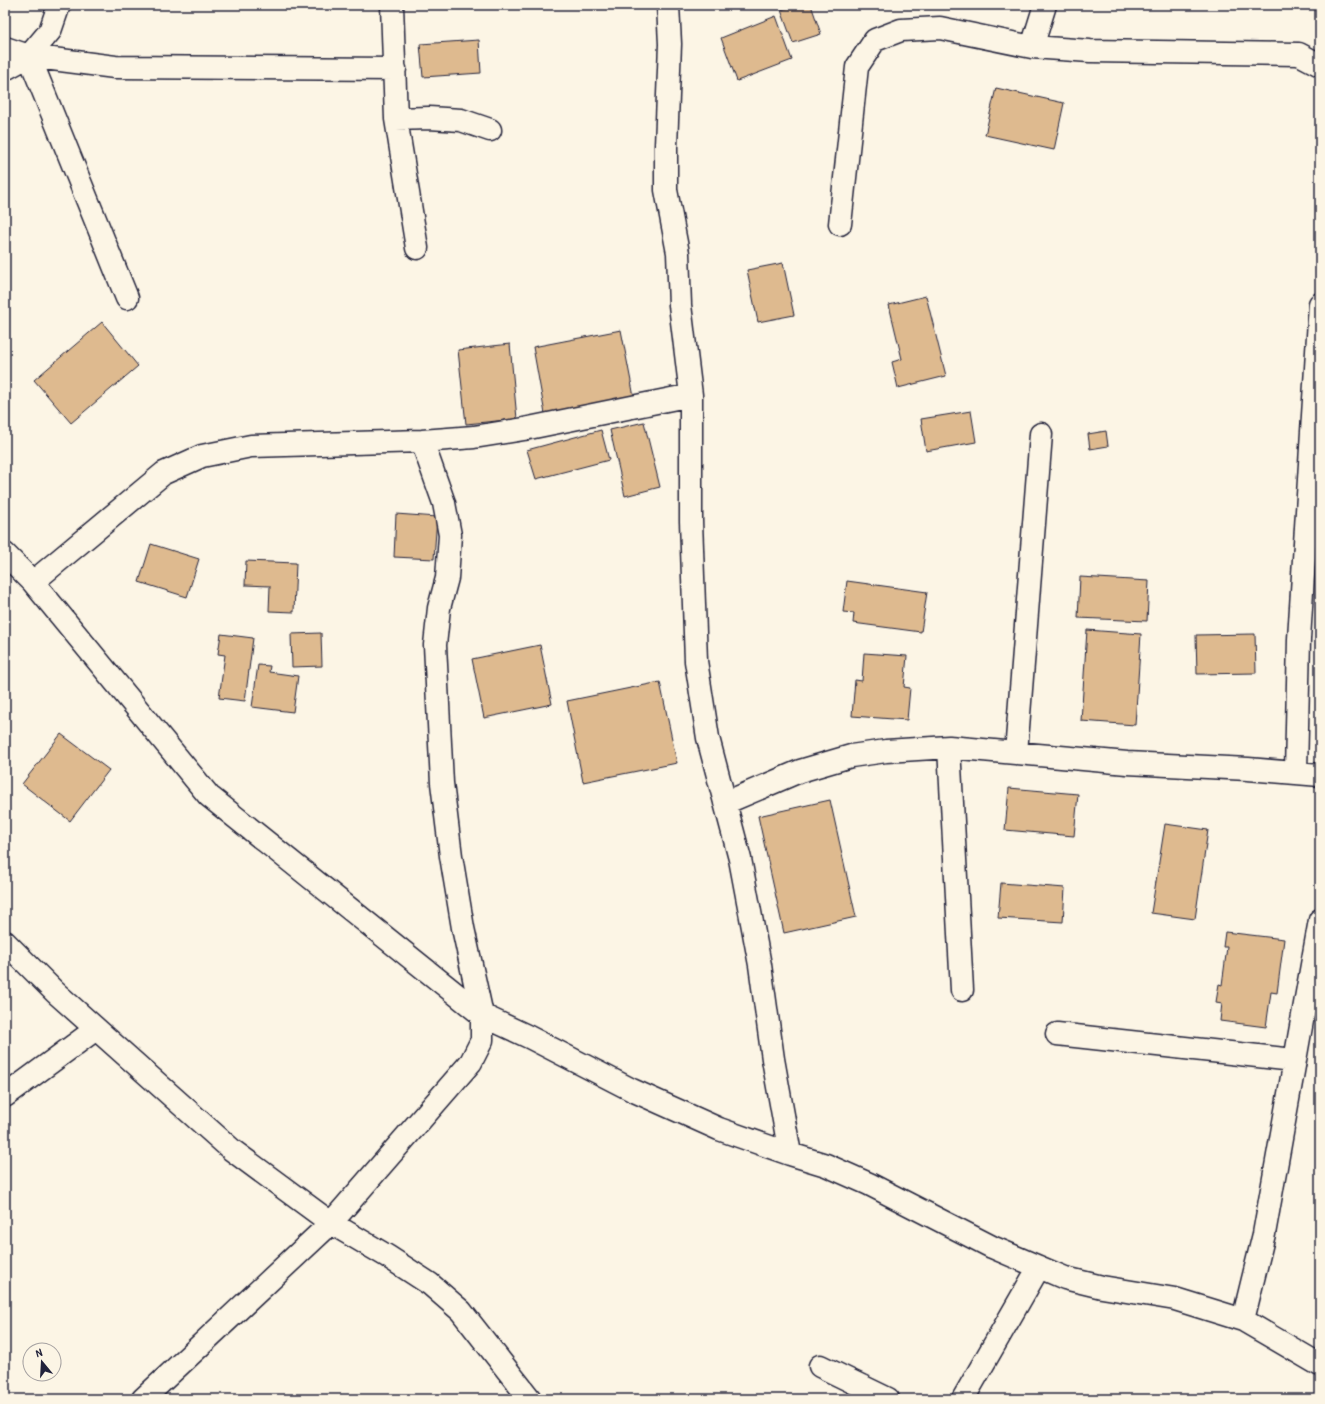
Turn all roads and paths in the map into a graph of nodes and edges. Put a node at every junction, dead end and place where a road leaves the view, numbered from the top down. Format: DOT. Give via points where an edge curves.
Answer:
graph roads {
  1 [pos="59,5"];
  2 [pos="392,5"];
  3 [pos="668,5"];
  4 [pos="1045,5"];
  5 [pos="1032,47"];
  6 [pos="5,48"];
  7 [pos="29,56"];
  8 [pos="1320,65"];
  9 [pos="5,69"];
  10 [pos="394,69"];
  11 [pos="396,119"];
  12 [pos="490,130"];
  13 [pos="840,224"];
  14 [pos="417,248"];
  15 [pos="128,298"];
  16 [pos="1320,304"];
  17 [pos="691,395"];
  18 [pos="1041,434"];
  19 [pos="422,441"];
  20 [pos="5,554"];
  21 [pos="33,582"];
  22 [pos="949,747"];
  23 [pos="1016,752"];
  24 [pos="1296,772"];
  25 [pos="1320,775"];
  26 [pos="725,803"];
  27 [pos="1320,920"];
  28 [pos="5,942"];
  29 [pos="962,990"];
  30 [pos="482,1015"];
  31 [pos="96,1028"];
  32 [pos="1057,1034"];
  33 [pos="1294,1060"];
  34 [pos="5,1096"];
  35 [pos="790,1154"];
  36 [pos="331,1223"];
  37 [pos="1039,1267"];
  38 [pos="1243,1320"];
  39 [pos="1320,1365"];
  40 [pos="820,1366"];
  41 [pos="143,1399"];
  42 [pos="530,1399"];
  43 [pos="888,1399"];
  44 [pos="962,1399"];
  1 -- 7 [label="street" via="50,31"];
  2 -- 10 [label="street"];
  3 -- 17 [label="street" via="670,44 666,190 678,252 680,305"];
  4 -- 5 [label="street"];
  5 -- 8 [label="street" via="1090,51 1299,54"];
  5 -- 13 [label="street" via="940,28 901,30 875,40 857,68"];
  6 -- 7 [label="street"];
  7 -- 9 [label="street"];
  7 -- 10 [label="street" via="115,67"];
  7 -- 15 [label="street"];
  10 -- 11 [label="street"];
  11 -- 12 [label="street" via="461,120"];
  11 -- 14 [label="street"];
  16 -- 24 [label="street" via="1299,638"];
  17 -- 19 [label="street" via="474,437"];
  17 -- 26 [label="street" via="691,521 696,661 708,738"];
  18 -- 23 [label="street"];
  19 -- 21 [label="street" via="251,446 202,456 164,473"];
  19 -- 30 [label="street" via="444,503 450,534 447,578 439,608 435,645 442,783 450,856"];
  20 -- 21 [label="street"];
  21 -- 30 [label="street" via="209,796"];
  22 -- 23 [label="street"];
  22 -- 26 [label="street" via="851,756 800,771"];
  22 -- 29 [label="street"];
  23 -- 24 [label="street" via="1127,763"];
  24 -- 25 [label="street"];
  26 -- 35 [label="street" via="740,859 760,965"];
  27 -- 33 [label="street"];
  28 -- 31 [label="street" via="54,992"];
  30 -- 35 [label="street" via="632,1090 718,1129"];
  30 -- 36 [label="street" via="482,1040 471,1062"];
  31 -- 34 [label="street"];
  31 -- 36 [label="street" via="232,1150"];
  32 -- 33 [label="street"];
  33 -- 38 [label="street" via="1264,1234"];
  35 -- 37 [label="street" via="826,1165 992,1247"];
  36 -- 41 [label="street"];
  36 -- 42 [label="street" via="430,1284 461,1311"];
  37 -- 38 [label="street" via="1065,1278 1175,1299"];
  37 -- 44 [label="street"];
  38 -- 39 [label="street"];
  40 -- 43 [label="street"];
}
